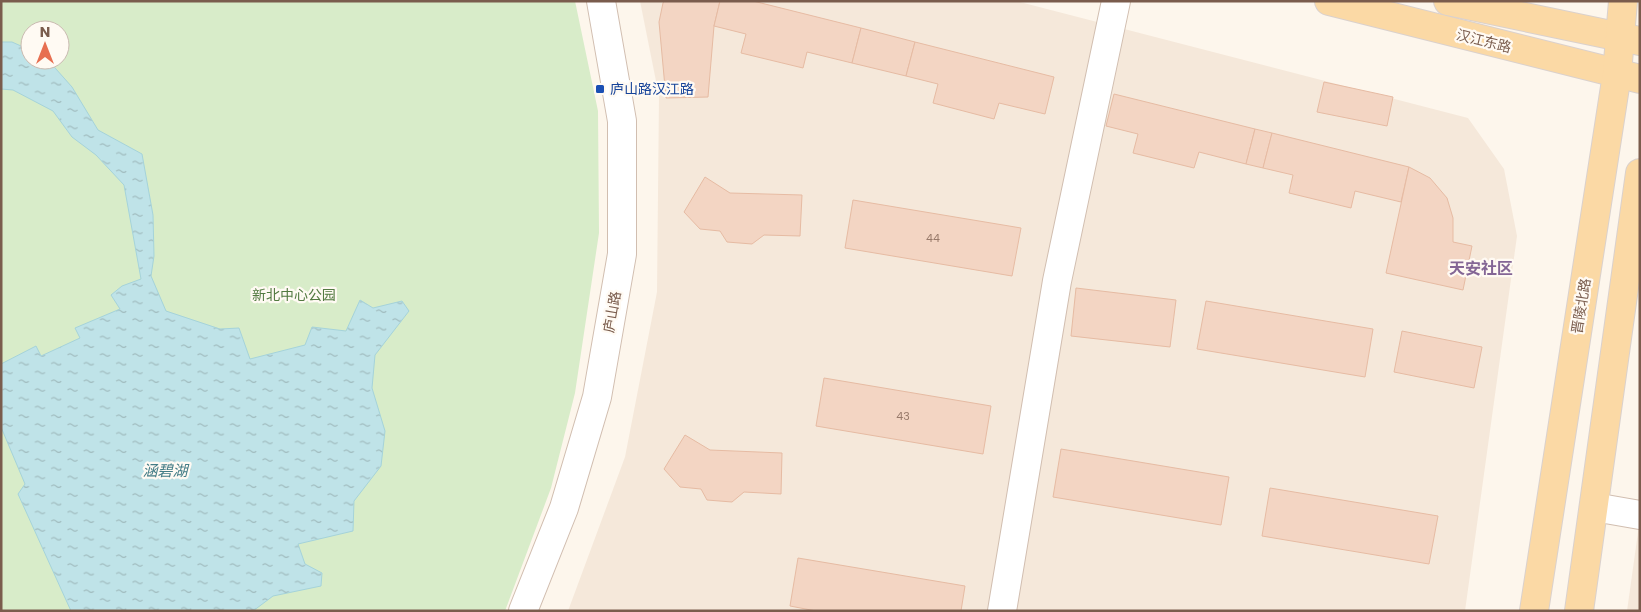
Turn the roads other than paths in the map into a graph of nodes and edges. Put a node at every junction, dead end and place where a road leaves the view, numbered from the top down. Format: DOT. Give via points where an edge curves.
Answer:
graph roads {
  1 [pos="601,1"];
  2 [pos="1116,1"];
  3 [pos="1329,1"];
  4 [pos="1448,1"];
  5 [pos="1624,1"];
  6 [pos="1630,39"];
  7 [pos="1628,77"];
  8 [pos="1640,173"];
  9 [pos="1594,507"];
  10 [pos="1640,515"];
  11 [pos="523,611"];
  12 [pos="1002,611"];
  13 [pos="1534,611"];
  14 [pos="1579,611"];
  1 -- 11 [label="street, 庐山路" via="622,121 622,254 597,397 564,508"];
  2 -- 12 [label="street" via="1057,280"];
  3 -- 7 [label="main road, 汉江东路"];
  4 -- 6 [label="main road"];
  5 -- 6 [label="main road, 晋陵北路"];
  6 -- 7 [label="main road, 晋陵北路"];
  7 -- 13 [label="main road, 晋陵北路"];
  8 -- 9 [label="main road"];
  9 -- 10 [label="street"];
  9 -- 14 [label="main road"];
}
